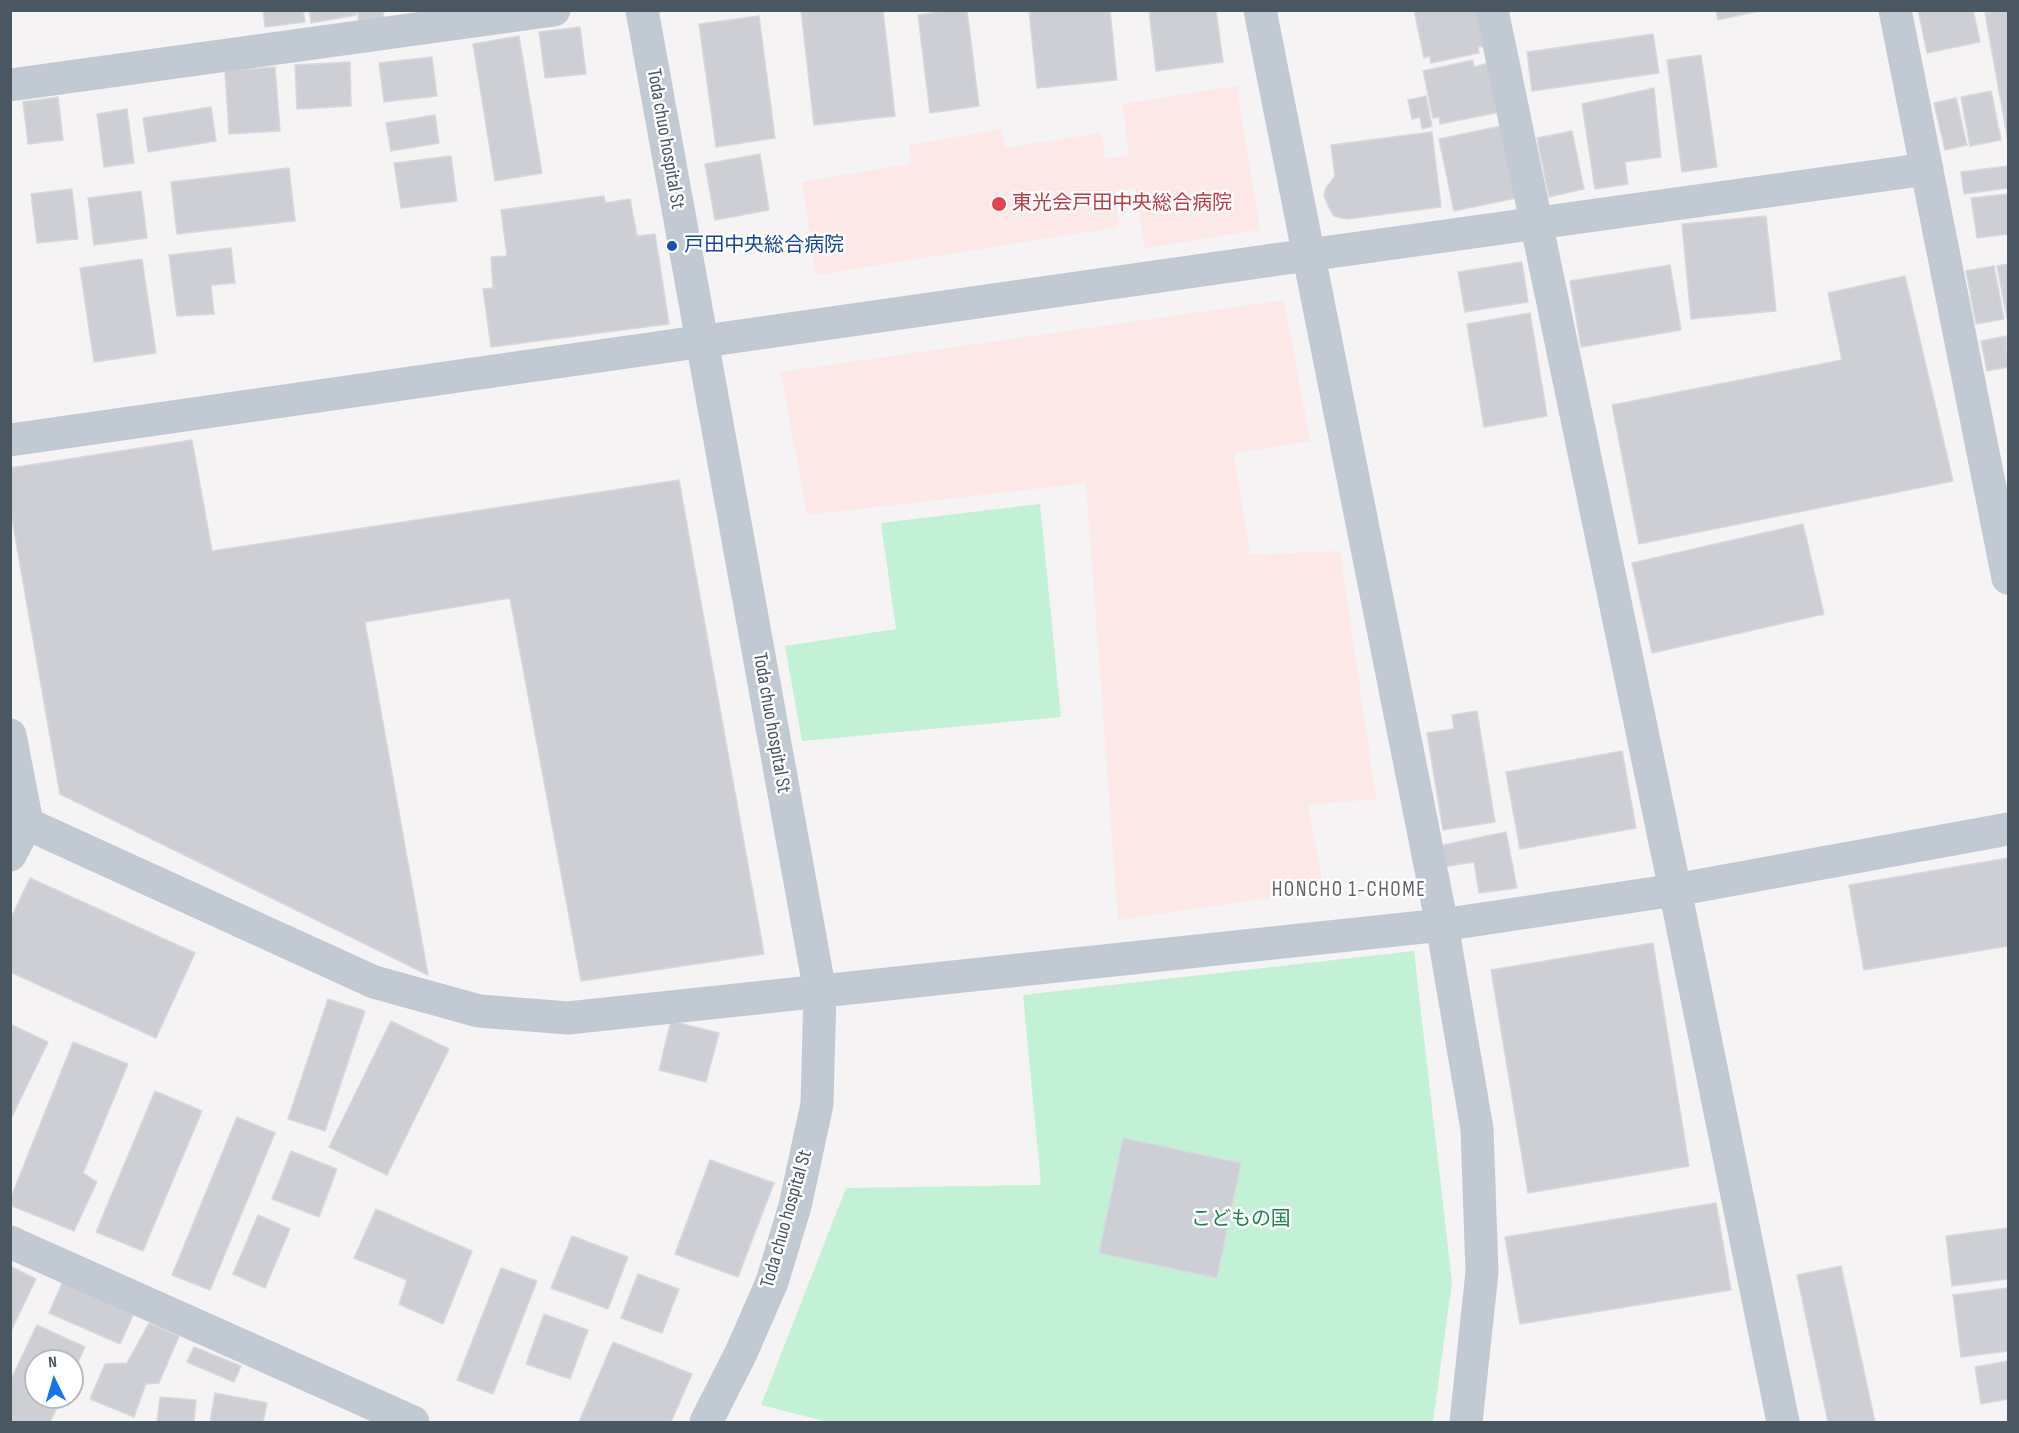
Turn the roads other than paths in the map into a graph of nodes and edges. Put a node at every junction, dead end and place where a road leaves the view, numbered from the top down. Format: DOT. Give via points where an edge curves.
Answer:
graph roads {
  1 [pos="554,10"];
  2 [pos="642,10"];
  3 [pos="1260,10"];
  4 [pos="1492,10"];
  5 [pos="1895,10"];
  6 [pos="10,85"];
  7 [pos="1927,169"];
  8 [pos="1535,223"];
  9 [pos="1308,255"];
  10 [pos="702,342"];
  11 [pos="10,440"];
  12 [pos="2008,578"];
  13 [pos="10,735"];
  14 [pos="19,820"];
  15 [pos="2008,829"];
  16 [pos="10,855"];
  17 [pos="1675,890"];
  18 [pos="1442,925"];
  19 [pos="820,992"];
  20 [pos="10,1242"];
  21 [pos="412,1422"];
  22 [pos="706,1422"];
  23 [pos="1466,1422"];
  24 [pos="1783,1422"];
  1 -- 6 [label="street"];
  2 -- 10 [label="street, Toda chuo hospital St"];
  3 -- 9 [label="street"];
  4 -- 8 [label="street"];
  5 -- 7 [label="street"];
  7 -- 8 [label="street"];
  7 -- 12 [label="street"];
  8 -- 9 [label="street"];
  8 -- 17 [label="street"];
  9 -- 10 [label="street"];
  9 -- 18 [label="street"];
  10 -- 11 [label="street"];
  10 -- 19 [label="street, Toda chuo hospital St"];
  13 -- 14 [label="street"];
  14 -- 16 [label="street"];
  14 -- 19 [label="street" via="374,982 479,1011 568,1018"];
  15 -- 17 [label="street"];
  17 -- 18 [label="street"];
  17 -- 24 [label="street"];
  18 -- 19 [label="street"];
  18 -- 23 [label="street" via="1477,1129 1482,1272"];
  19 -- 22 [label="street, Toda chuo hospital St" via="817,1104 795,1206 772,1282"];
  20 -- 21 [label="street"];
}
